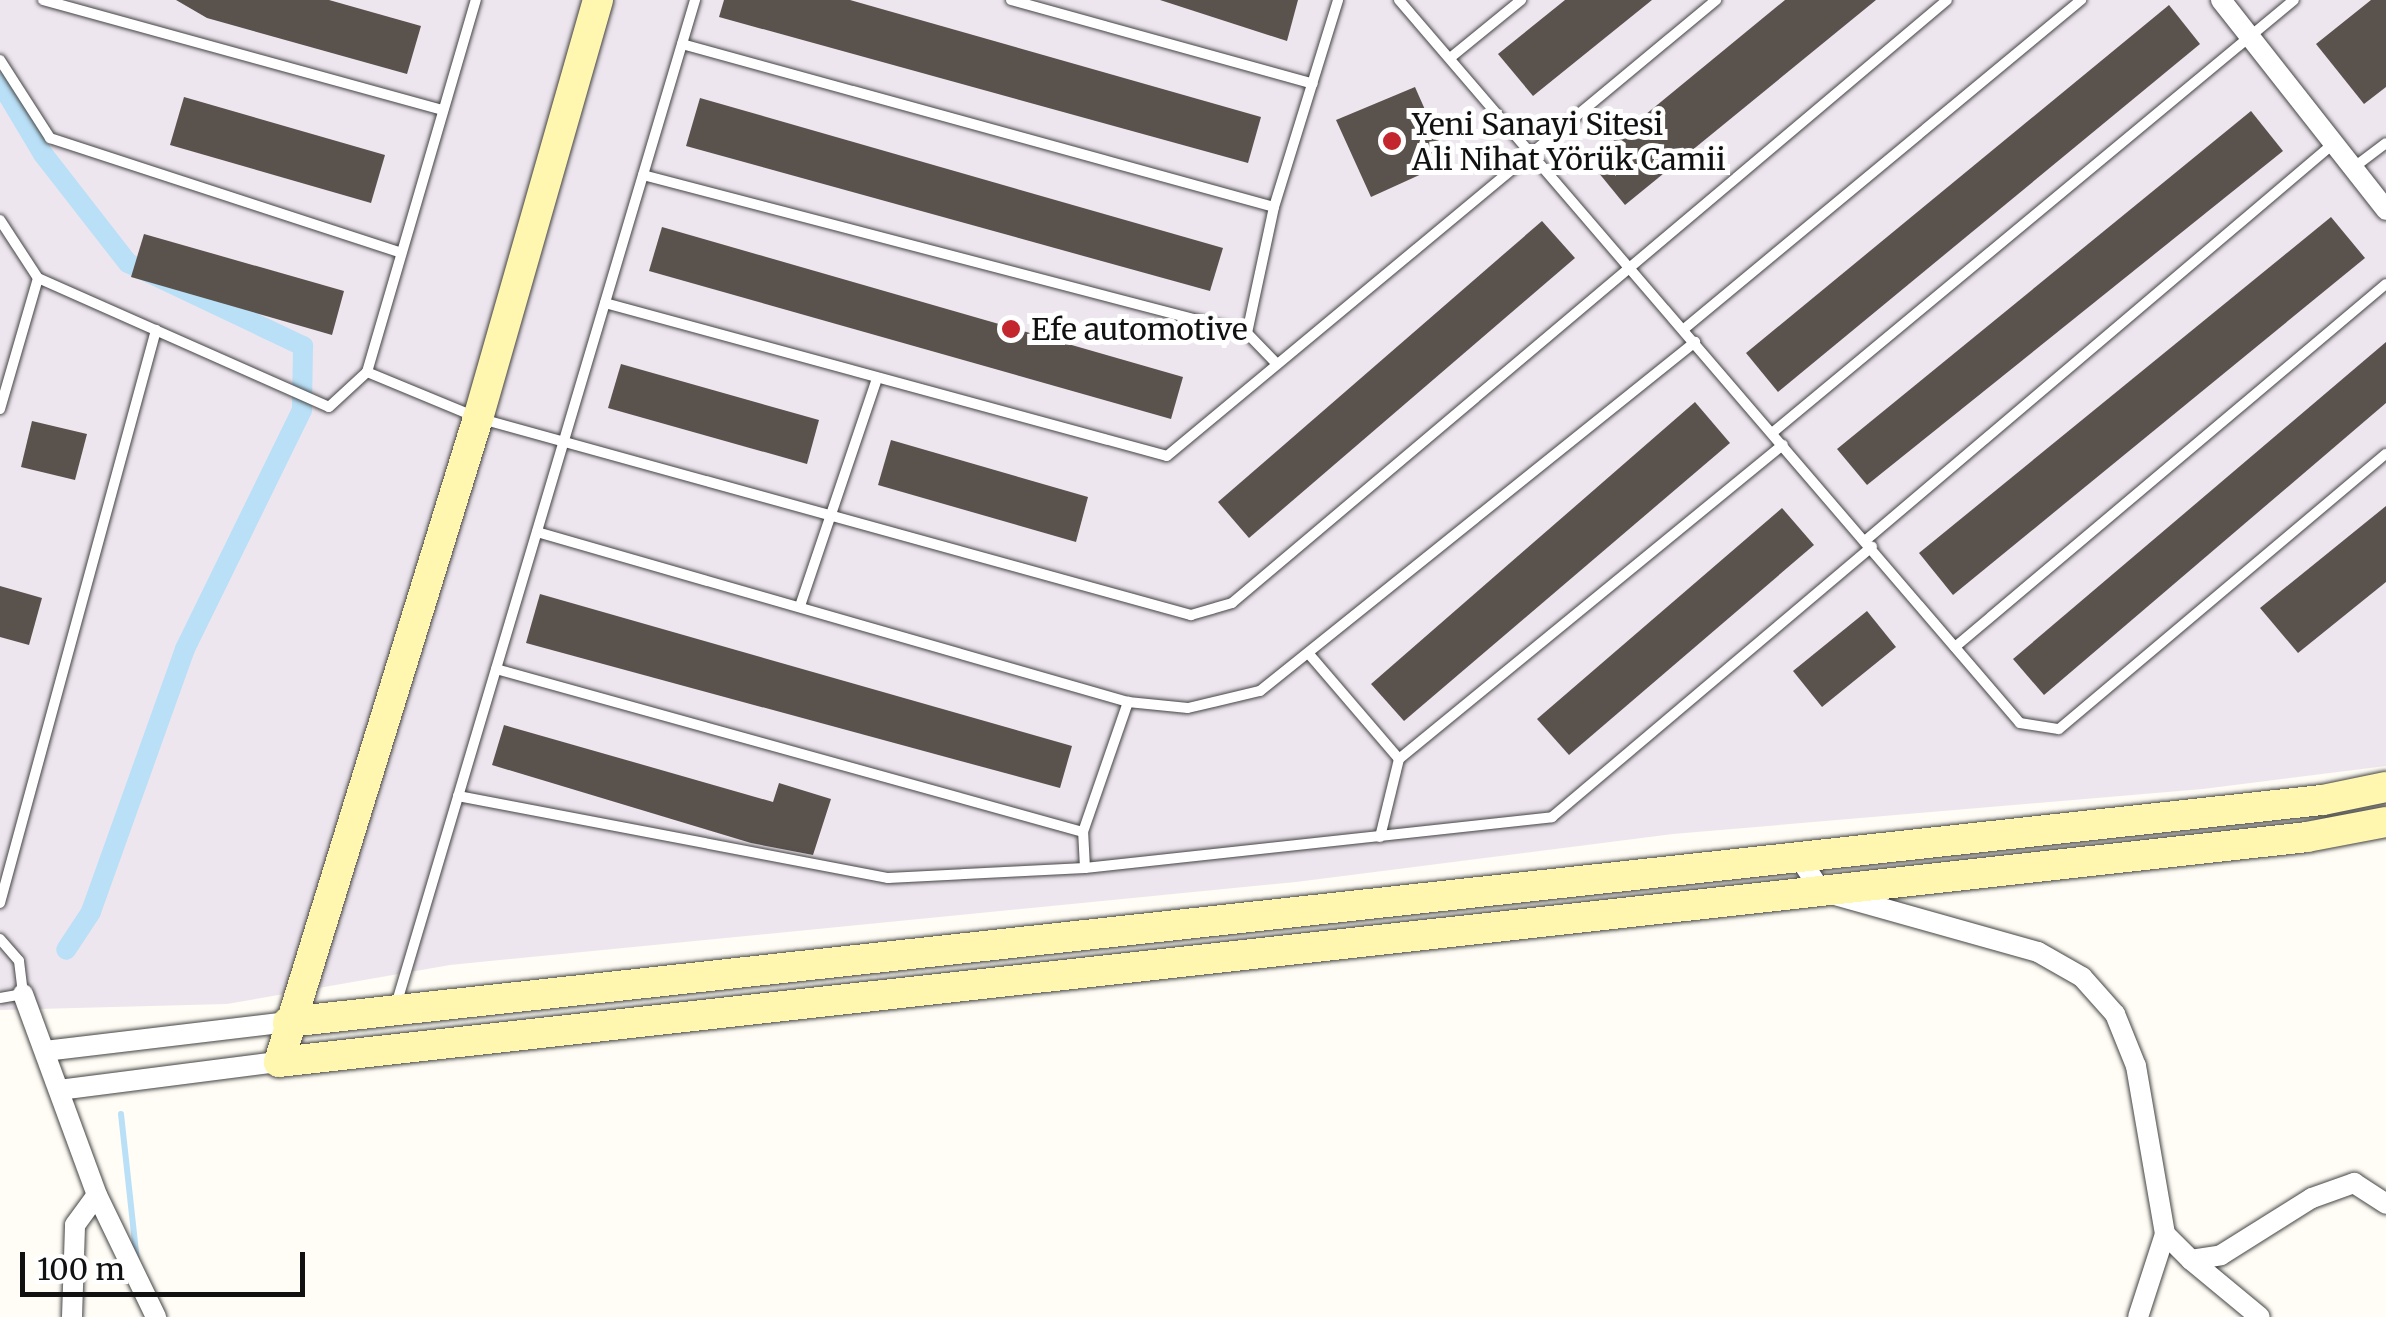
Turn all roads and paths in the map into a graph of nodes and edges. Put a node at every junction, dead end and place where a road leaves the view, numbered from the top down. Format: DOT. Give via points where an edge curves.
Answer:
graph roads {
  1 [pos="44,0"];
  2 [pos="476,0"];
  3 [pos="598,0"];
  4 [pos="695,0"];
  5 [pos="1011,0"];
  6 [pos="1338,0"];
  7 [pos="1399,0"];
  8 [pos="1521,0"];
  9 [pos="1716,0"];
  10 [pos="1948,0"];
  11 [pos="2081,0"];
  12 [pos="2222,0"];
  13 [pos="2294,0"];
  14 [pos="2250,36"];
  15 [pos="682,44"];
  16 [pos="1450,58"];
  17 [pos="0,60"];
  18 [pos="1312,84"];
  19 [pos="443,110"];
  20 [pos="2386,143"];
  21 [pos="2334,144"];
  22 [pos="1532,150"];
  23 [pos="2354,168"];
  24 [pos="643,175"];
  25 [pos="1274,207"];
  26 [pos="2386,210"];
  27 [pos="0,220"];
  28 [pos="398,252"];
  29 [pos="1633,269"];
  30 [pos="38,278"];
  31 [pos="2386,284"];
  32 [pos="604,303"];
  33 [pos="1684,329"];
  34 [pos="156,330"];
  35 [pos="1247,332"];
  36 [pos="1696,342"];
  37 [pos="1275,362"];
  38 [pos="366,372"];
  39 [pos="876,382"];
  40 [pos="0,409"];
  41 [pos="478,418"];
  42 [pos="1772,433"];
  43 [pos="563,442"];
  44 [pos="1782,445"];
  45 [pos="2386,454"];
  46 [pos="829,518"];
  47 [pos="536,532"];
  48 [pos="1869,543"];
  49 [pos="801,604"];
  50 [pos="1955,647"];
  51 [pos="1308,654"];
  52 [pos="496,669"];
  53 [pos="1128,702"];
  54 [pos="1399,759"];
  55 [pos="2386,787"];
  56 [pos="458,796"];
  57 [pos="2386,822"];
  58 [pos="1083,832"];
  59 [pos="1380,837"];
  60 [pos="1797,854"];
  61 [pos="1085,868"];
  62 [pos="1820,891"];
  63 [pos="0,904"];
  64 [pos="0,939"];
  65 [pos="23,994"];
  66 [pos="0,998"];
  67 [pos="394,1010"];
  68 [pos="288,1022"];
  69 [pos="45,1051"];
  70 [pos="279,1062"];
  71 [pos="59,1090"];
  72 [pos="96,1195"];
  73 [pos="2386,1204"];
  74 [pos="2165,1234"];
  75 [pos="2191,1260"];
  76 [pos="72,1317"];
  77 [pos="156,1317"];
  78 [pos="2138,1317"];
  79 [pos="2260,1317"];
  1 -- 19 [label="lane"];
  2 -- 19 [label="lane"];
  3 -- 41 [label="street"];
  4 -- 15 [label="lane"];
  5 -- 18 [label="lane"];
  6 -- 18 [label="lane"];
  7 -- 16 [label="lane"];
  8 -- 16 [label="lane"];
  9 -- 22 [label="lane"];
  10 -- 29 [label="lane"];
  11 -- 33 [label="lane"];
  12 -- 14 [label="street"];
  13 -- 14 [label="lane"];
  14 -- 21 [label="street"];
  14 -- 42 [label="lane"];
  15 -- 24 [label="lane"];
  15 -- 25 [label="lane"];
  16 -- 22 [label="lane"];
  17 -- 28 [label="lane" via="50,138"];
  18 -- 25 [label="lane"];
  19 -- 28 [label="lane"];
  20 -- 23 [label="lane"];
  21 -- 23 [label="street"];
  21 -- 48 [label="lane"];
  22 -- 29 [label="lane"];
  22 -- 37 [label="lane"];
  23 -- 26 [label="street"];
  24 -- 32 [label="lane"];
  24 -- 35 [label="lane"];
  25 -- 35 [label="lane"];
  27 -- 30 [label="lane"];
  28 -- 38 [label="lane"];
  29 -- 33 [label="lane"];
  29 -- 46 [label="lane" via="1232,603 1191,616"];
  30 -- 34 [label="lane"];
  30 -- 40 [label="lane"];
  31 -- 50 [label="lane"];
  32 -- 39 [label="lane"];
  32 -- 43 [label="lane"];
  33 -- 36 [label="lane"];
  34 -- 38 [label="lane" via="329,407"];
  34 -- 63 [label="lane"];
  35 -- 37 [label="lane"];
  36 -- 42 [label="lane"];
  36 -- 51 [label="lane"];
  37 -- 39 [label="lane" via="1167,456"];
  38 -- 41 [label="lane"];
  39 -- 46 [label="lane"];
  41 -- 43 [label="lane"];
  41 -- 68 [label="street"];
  42 -- 44 [label="lane"];
  43 -- 46 [label="lane"];
  43 -- 47 [label="lane"];
  44 -- 48 [label="lane"];
  44 -- 54 [label="lane"];
  45 -- 50 [label="lane" via="2059,729 2020,722"];
  46 -- 49 [label="lane"];
  47 -- 49 [label="lane"];
  47 -- 52 [label="lane"];
  48 -- 50 [label="lane"];
  48 -- 59 [label="lane" via="1552,817"];
  49 -- 53 [label="lane"];
  51 -- 53 [label="lane" via="1260,691 1188,708"];
  51 -- 54 [label="lane"];
  52 -- 56 [label="lane"];
  52 -- 58 [label="lane"];
  53 -- 58 [label="lane"];
  54 -- 59 [label="lane"];
  55 -- 60 [label="street" via="2323,800"];
  56 -- 61 [label="lane" via="888,878"];
  56 -- 67 [label="lane"];
  57 -- 62 [label="street" via="2307,837"];
  58 -- 61 [label="lane"];
  59 -- 61 [label="lane"];
  60 -- 62 [label="street"];
  60 -- 67 [label="street"];
  62 -- 70 [label="street"];
  62 -- 74 [label="street" via="2038,952 2082,977 2115,1014 2136,1066"];
  64 -- 65 [label="lane" via="19,961"];
  65 -- 66 [label="lane"];
  65 -- 69 [label="street"];
  67 -- 68 [label="street"];
  68 -- 69 [label="street"];
  68 -- 70 [label="street"];
  69 -- 71 [label="street"];
  70 -- 71 [label="street"];
  71 -- 72 [label="street"];
  72 -- 76 [label="street" via="75,1225"];
  72 -- 77 [label="street"];
  73 -- 75 [label="street" via="2354,1183 2312,1198 2221,1255"];
  74 -- 75 [label="street"];
  74 -- 78 [label="street"];
  75 -- 79 [label="street"];
}
